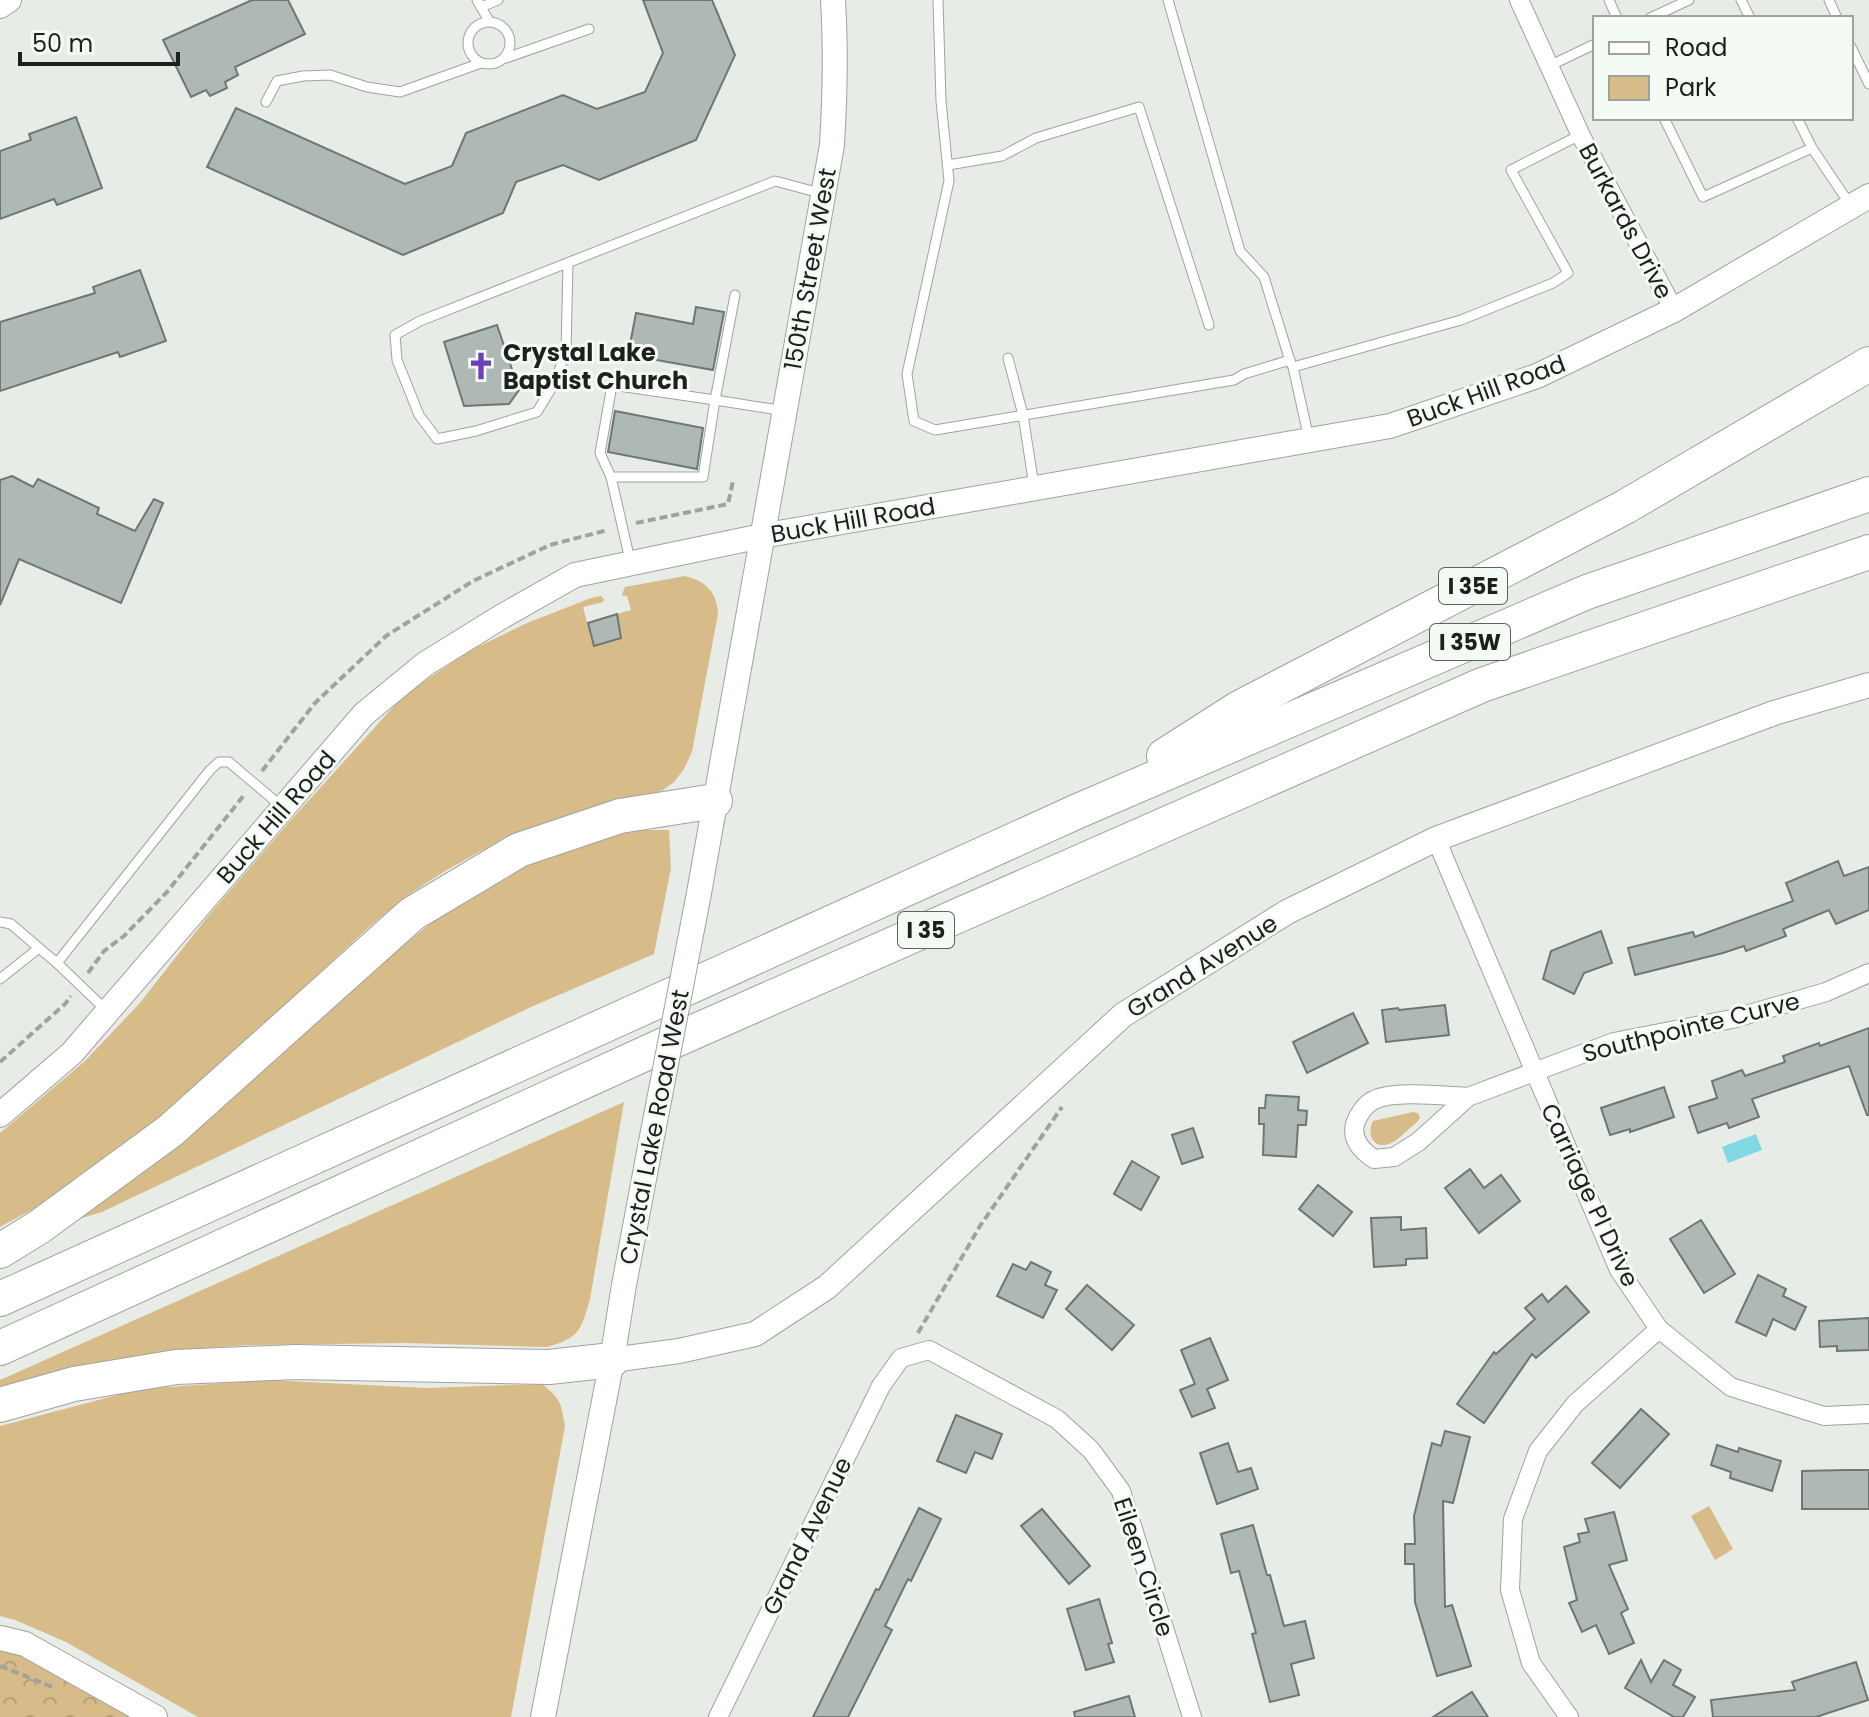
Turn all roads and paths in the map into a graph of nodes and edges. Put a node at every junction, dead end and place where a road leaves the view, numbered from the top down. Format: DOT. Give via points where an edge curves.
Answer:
graph roads {
  1 [pos="9,0"];
  2 [pos="498,0"];
  3 [pos="833,0"];
  4 [pos="938,0"];
  5 [pos="1168,0"];
  6 [pos="1519,0"];
  7 [pos="1689,0"];
  8 [pos="479,4"];
  9 [pos="0,6"];
  10 [pos="1654,16"];
  11 [pos="489,21"];
  12 [pos="589,29"];
  13 [pos="1593,45"];
  14 [pos="1853,51"];
  15 [pos="506,58"];
  16 [pos="481,63"];
  17 [pos="1549,66"];
  18 [pos="1869,84"];
  19 [pos="266,102"];
  20 [pos="1665,120"];
  21 [pos="1798,120"];
  22 [pos="1580,135"];
  23 [pos="1812,148"];
  24 [pos="948,165"];
  25 [pos="824,194"];
  26 [pos="1860,201"];
  27 [pos="568,263"];
  28 [pos="735,295"];
  29 [pos="1674,310"];
  30 [pos="1209,325"];
  31 [pos="1008,358"];
  32 [pos="1291,364"];
  33 [pos="1869,364"];
  34 [pos="715,400"];
  35 [pos="785,411"];
  36 [pos="1023,415"];
  37 [pos="1309,441"];
  38 [pos="611,477"];
  39 [pos="1035,489"];
  40 [pos="1869,494"];
  41 [pos="762,536"];
  42 [pos="1869,552"];
  43 [pos="630,562"];
  44 [pos="1869,685"];
  45 [pos="715,801"];
  46 [pos="283,808"];
  47 [pos="1078,811"];
  48 [pos="1436,839"];
  49 [pos="0,922"];
  50 [pos="39,948"];
  51 [pos="57,963"];
  52 [pos="1869,973"];
  53 [pos="0,979"];
  54 [pos="108,1012"];
  55 [pos="1534,1072"];
  56 [pos="1468,1097"];
  57 [pos="1062,1107"];
  58 [pos="0,1115"];
  59 [pos="0,1251"];
  60 [pos="0,1299"];
  61 [pos="1659,1329"];
  62 [pos="0,1348"];
  63 [pos="908,1356"];
  64 [pos="612,1360"];
  65 [pos="0,1405"];
  66 [pos="1869,1414"];
  67 [pos="0,1638"];
  68 [pos="0,1666"];
  69 [pos="55,1689"];
  70 [pos="155,1717"];
  71 [pos="543,1717"];
  72 [pos="718,1717"];
  73 [pos="1192,1717"];
  74 [pos="1569,1717"];
  1 -- 9 [label="street"];
  2 -- 8 [label="lane"];
  3 -- 25 [label="street, 150th Street West" via="835,99"];
  4 -- 24 [label="lane"];
  5 -- 32 [label="lane" via="1240,251 1264,277"];
  6 -- 17 [label="street, Burkards Drive"];
  7 -- 10 [label="lane"];
  8 -- 11 [label="lane"];
  11 -- 15 [label="lane" via="497,22 511,40"];
  11 -- 16 [label="lane" via="474,26 468,35 469,53"];
  12 -- 15 [label="lane"];
  13 -- 17 [label="lane"];
  14 -- 18 [label="lane"];
  15 -- 16 [label="lane"];
  16 -- 19 [label="lane" via="400,92 330,75 303,76 277,81"];
  17 -- 22 [label="street, Burkards Drive"];
  20 -- 23 [label="lane" via="1703,197"];
  21 -- 23 [label="lane"];
  22 -- 29 [label="street, Burkards Drive"];
  22 -- 32 [label="lane" via="1511,170 1568,273 1461,320"];
  23 -- 26 [label="lane"];
  24 -- 30 [label="lane" via="1002,156 1036,138 1139,107"];
  24 -- 36 [label="lane" via="949,181 907,374 914,421 935,430"];
  25 -- 27 [label="lane" via="775,181"];
  25 -- 35 [label="street, 150th Street West"];
  26 -- 29 [label="street, Buck Hill Road"];
  27 -- 27 [label="lane" via="395,335 397,360 419,415 437,439 537,412 566,352"];
  28 -- 34 [label="lane"];
  29 -- 37 [label="street, Buck Hill Road" via="1537,376 1390,426"];
  31 -- 36 [label="lane"];
  32 -- 36 [label="lane" via="1234,380"];
  32 -- 37 [label="lane"];
  33 -- 47 [label="highway, I 35E" via="1625,507 1239,708"];
  34 -- 35 [label="lane"];
  34 -- 38 [label="lane" via="703,477"];
  34 -- 38 [label="lane" via="612,385 600,453"];
  35 -- 41 [label="street, 150th Street West"];
  36 -- 39 [label="lane"];
  37 -- 39 [label="street, Buck Hill Road"];
  38 -- 43 [label="lane"];
  39 -- 41 [label="street, Buck Hill Road"];
  40 -- 47 [label="highway, I 35W" via="1587,592"];
  41 -- 43 [label="street, Buck Hill Road"];
  41 -- 45 [label="street, Crystal Lake Road West"];
  42 -- 62 [label="highway, I 35" via="1482,685 664,1045"];
  43 -- 46 [label="street, Buck Hill Road" via="575,575 425,664 364,714"];
  44 -- 48 [label="street, Grand Avenue" via="1774,713"];
  45 -- 59 [label="highway" via="620,816 519,850 412,914 170,1131"];
  45 -- 64 [label="street, Crystal Lake Road West, bridge"];
  46 -- 51 [label="lane" via="229,762 219,762"];
  46 -- 54 [label="street, Buck Hill Road"];
  47 -- 60 [label="highway, I 35"];
  48 -- 55 [label="street, Carriage Pl Drive"];
  48 -- 64 [label="street, Grand Avenue" via="1287,912 1123,1015 827,1287 755,1334"];
  49 -- 50 [label="lane" via="11,924"];
  50 -- 51 [label="lane"];
  50 -- 53 [label="lane"];
  51 -- 54 [label="lane"];
  52 -- 55 [label="street, Southpointe Curve" via="1813,996 1732,1019 1614,1042"];
  54 -- 58 [label="street, Buck Hill Road" via="72,1053"];
  55 -- 56 [label="street, Southpointe Curve"];
  55 -- 61 [label="street, Carriage Pl Drive" via="1619,1270"];
  56 -- 56 [label="street, Southpointe Curve" via="1394,1157 1374,1159 1360,1149 1354,1128 1359,1113 1374,1100 1404,1094"];
  57 -- 63 [label="path" via="980,1226"];
  61 -- 66 [label="street, Carriage Pl Drive" via="1731,1387 1824,1416"];
  61 -- 74 [label="street" via="1575,1404 1538,1451 1513,1519 1510,1590 1531,1663"];
  63 -- 72 [label="street, Grand Avenue" via="881,1386"];
  63 -- 73 [label="street, Eileen Circle" via="929,1350 1057,1419 1091,1450 1121,1491"];
  64 -- 65 [label="highway" via="549,1367 295,1362 176,1367 74,1384"];
  64 -- 71 [label="street, Crystal Lake Road West"];
  67 -- 70 [label="street" via="25,1644"];
  68 -- 69 [label="path"];
}
